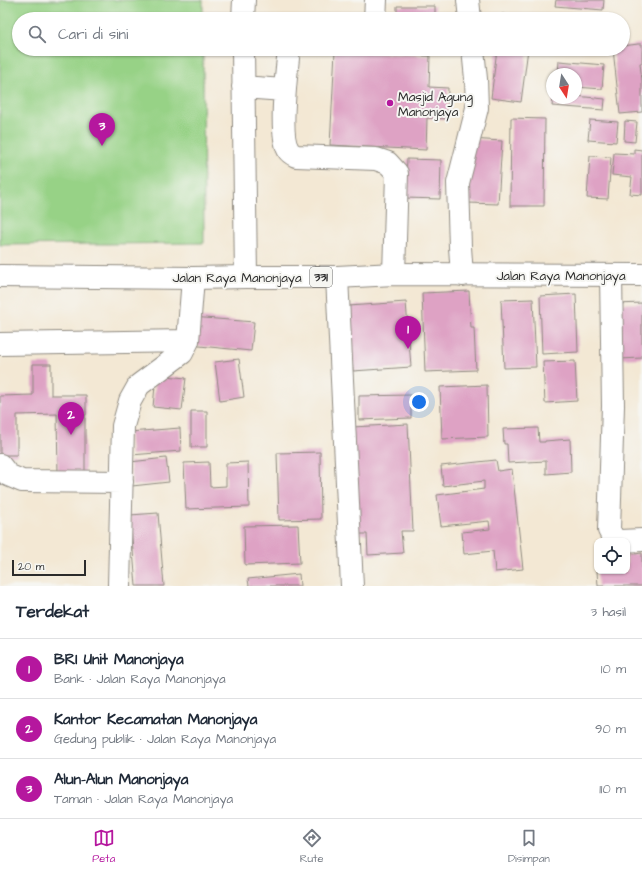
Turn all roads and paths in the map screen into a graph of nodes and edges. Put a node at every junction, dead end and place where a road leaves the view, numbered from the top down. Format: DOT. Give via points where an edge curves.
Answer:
graph roads {
  1 [pos="244,0"];
  2 [pos="376,0"];
  3 [pos="468,0"];
  4 [pos="243,12"];
  5 [pos="375,12"];
  6 [pos="469,12"];
  7 [pos="243,56"];
  8 [pos="288,56"];
  9 [pos="474,56"];
  10 [pos="243,87"];
  11 [pos="284,90"];
  12 [pos="394,274"];
  13 [pos="462,275"];
  14 [pos="642,275"];
  15 [pos="0,276"];
  16 [pos="611,276"];
  17 [pos="246,277"];
  18 [pos="337,277"];
  19 [pos="193,278"];
  20 [pos="188,341"];
  21 [pos="0,344"];
  22 [pos="0,465"];
  23 [pos="122,482"];
  24 [pos="613,538"];
  25 [pos="642,540"];
  26 [pos="630,541"];
  27 [pos="119,586"];
  28 [pos="352,586"];
  1 -- 4 [label="street"];
  2 -- 5 [label="street"];
  3 -- 6 [label="street"];
  7 -- 10 [label="street"];
  8 -- 11 [label="street"];
  9 -- 13 [label="street" via="477,108 458,183"];
  10 -- 11 [label="street"];
  10 -- 17 [label="street"];
  11 -- 12 [label="street" via="284,136 288,151 296,156 376,159 388,163 397,173"];
  12 -- 13 [label="street, Jalan Raya Manonjaya / 331"];
  12 -- 18 [label="street, Jalan Raya Manonjaya / 331"];
  13 -- 16 [label="street, Jalan Raya Manonjaya / 331"];
  14 -- 16 [label="street, Jalan Raya Manonjaya / 331"];
  15 -- 19 [label="street, Jalan Raya Manonjaya / 331"];
  16 -- 24 [label="street" via="613,406 609,530"];
  17 -- 18 [label="street, Jalan Raya Manonjaya / 331"];
  17 -- 19 [label="street, Jalan Raya Manonjaya / 331"];
  18 -- 28 [label="street"];
  19 -- 20 [label="street"];
  20 -- 21 [label="street"];
  20 -- 23 [label="street" via="182,353 139,385 130,401 123,426"];
  22 -- 23 [label="street" via="8,475 22,482"];
  23 -- 27 [label="street"];
  25 -- 26 [label="street"];
}
